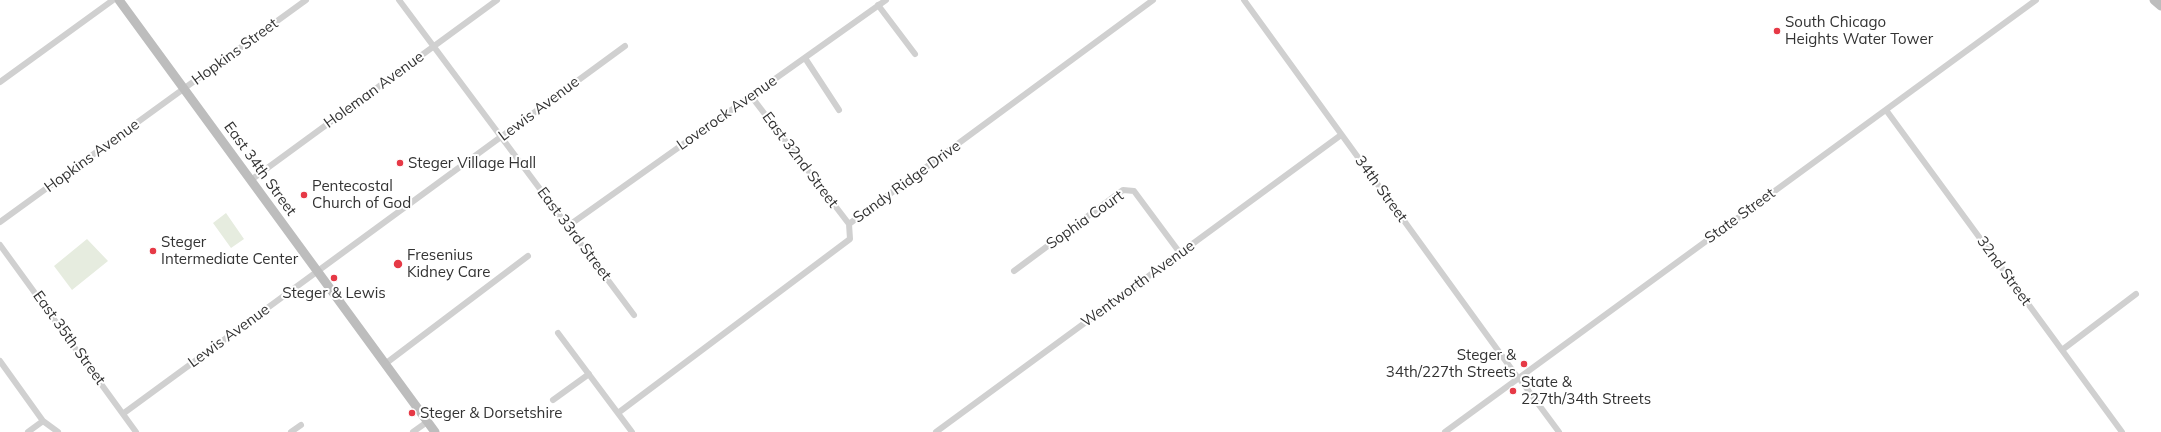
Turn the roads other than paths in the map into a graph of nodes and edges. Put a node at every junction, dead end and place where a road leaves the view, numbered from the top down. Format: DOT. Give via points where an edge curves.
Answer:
graph roads {
  1 [pos="113,0"];
  2 [pos="119,0"];
  3 [pos="306,0"];
  4 [pos="399,0"];
  5 [pos="497,0"];
  6 [pos="886,0"];
  7 [pos="1153,0"];
  8 [pos="1244,0"];
  9 [pos="2036,0"];
  10 [pos="2154,0"];
  11 [pos="878,5"];
  12 [pos="2161,6"];
  13 [pos="625,46"];
  14 [pos="434,47"];
  15 [pos="915,54"];
  16 [pos="805,58"];
  17 [pos="0,82"];
  18 [pos="184,89"];
  19 [pos="751,96"];
  20 [pos="839,110"];
  21 [pos="1886,110"];
  22 [pos="1341,135"];
  23 [pos="502,138"];
  24 [pos="251,180"];
  25 [pos="0,222"];
  26 [pos="849,224"];
  27 [pos="568,226"];
  28 [pos="0,245"];
  29 [pos="1180,253"];
  30 [pos="528,256"];
  31 [pos="317,271"];
  32 [pos="1014,271"];
  33 [pos="2136,294"];
  34 [pos="634,315"];
  35 [pos="558,333"];
  36 [pos="2062,350"];
  37 [pos="0,361"];
  38 [pos="385,364"];
  39 [pos="589,374"];
  40 [pos="1518,378"];
  41 [pos="553,400"];
  42 [pos="124,413"];
  43 [pos="618,413"];
  44 [pos="43,421"];
  45 [pos="427,422"];
  46 [pos="301,425"];
  47 [pos="28,432"];
  48 [pos="58,432"];
  49 [pos="136,432"];
  50 [pos="292,432"];
  51 [pos="413,432"];
  52 [pos="435,432"];
  53 [pos="632,432"];
  54 [pos="936,432"];
  55 [pos="1444,432"];
  56 [pos="1559,432"];
  57 [pos="2122,432"];
  1 -- 17 [label="street"];
  2 -- 18 [label="street, East 34th Street"];
  3 -- 18 [label="street, Hopkins Street"];
  4 -- 14 [label="street, East 33rd Street"];
  5 -- 14 [label="street, Holeman Avenue"];
  6 -- 11 [label="street, Loverock Avenue"];
  7 -- 26 [label="street, Sandy Ridge Drive"];
  8 -- 22 [label="street, 34th Street"];
  9 -- 21 [label="street, State Street"];
  10 -- 12 [label="street"];
  11 -- 15 [label="street"];
  11 -- 16 [label="street, Loverock Avenue"];
  13 -- 23 [label="street, Lewis Avenue"];
  14 -- 23 [label="street, East 33rd Street"];
  14 -- 24 [label="street, Holeman Avenue"];
  16 -- 19 [label="street, Loverock Avenue"];
  16 -- 20 [label="street"];
  18 -- 24 [label="street, East 34th Street"];
  18 -- 25 [label="street, Hopkins Avenue"];
  19 -- 26 [label="street, East 32nd Street"];
  19 -- 27 [label="street, Loverock Avenue"];
  21 -- 36 [label="street, 32nd Street"];
  21 -- 40 [label="street, State Street"];
  22 -- 29 [label="street, Wentworth Avenue"];
  22 -- 40 [label="street, 34th Street"];
  23 -- 27 [label="street, East 33rd Street"];
  23 -- 31 [label="street, Lewis Avenue"];
  24 -- 31 [label="street, East 34th Street"];
  26 -- 43 [label="street, Sandy Ridge Drive" via="850,240"];
  27 -- 34 [label="street, East 33rd Street"];
  28 -- 42 [label="street, East 35th Street"];
  29 -- 32 [label="street, Sophia Court" via="1134,191 1123,190"];
  29 -- 54 [label="street, Wentworth Avenue"];
  30 -- 38 [label="street"];
  31 -- 38 [label="street, East 34th Street"];
  31 -- 42 [label="street, Lewis Avenue"];
  33 -- 36 [label="street"];
  35 -- 39 [label="street"];
  36 -- 57 [label="street, 32nd Street"];
  37 -- 44 [label="street"];
  38 -- 45 [label="street, East 34th Street"];
  39 -- 41 [label="street"];
  39 -- 43 [label="street"];
  40 -- 55 [label="street, State Street"];
  40 -- 56 [label="street, 34th Street"];
  42 -- 49 [label="street, East 35th Street"];
  43 -- 53 [label="street"];
  44 -- 47 [label="street"];
  44 -- 48 [label="street"];
  45 -- 51 [label="street"];
  45 -- 52 [label="street, East 34th Street"];
  46 -- 50 [label="street"];
}
